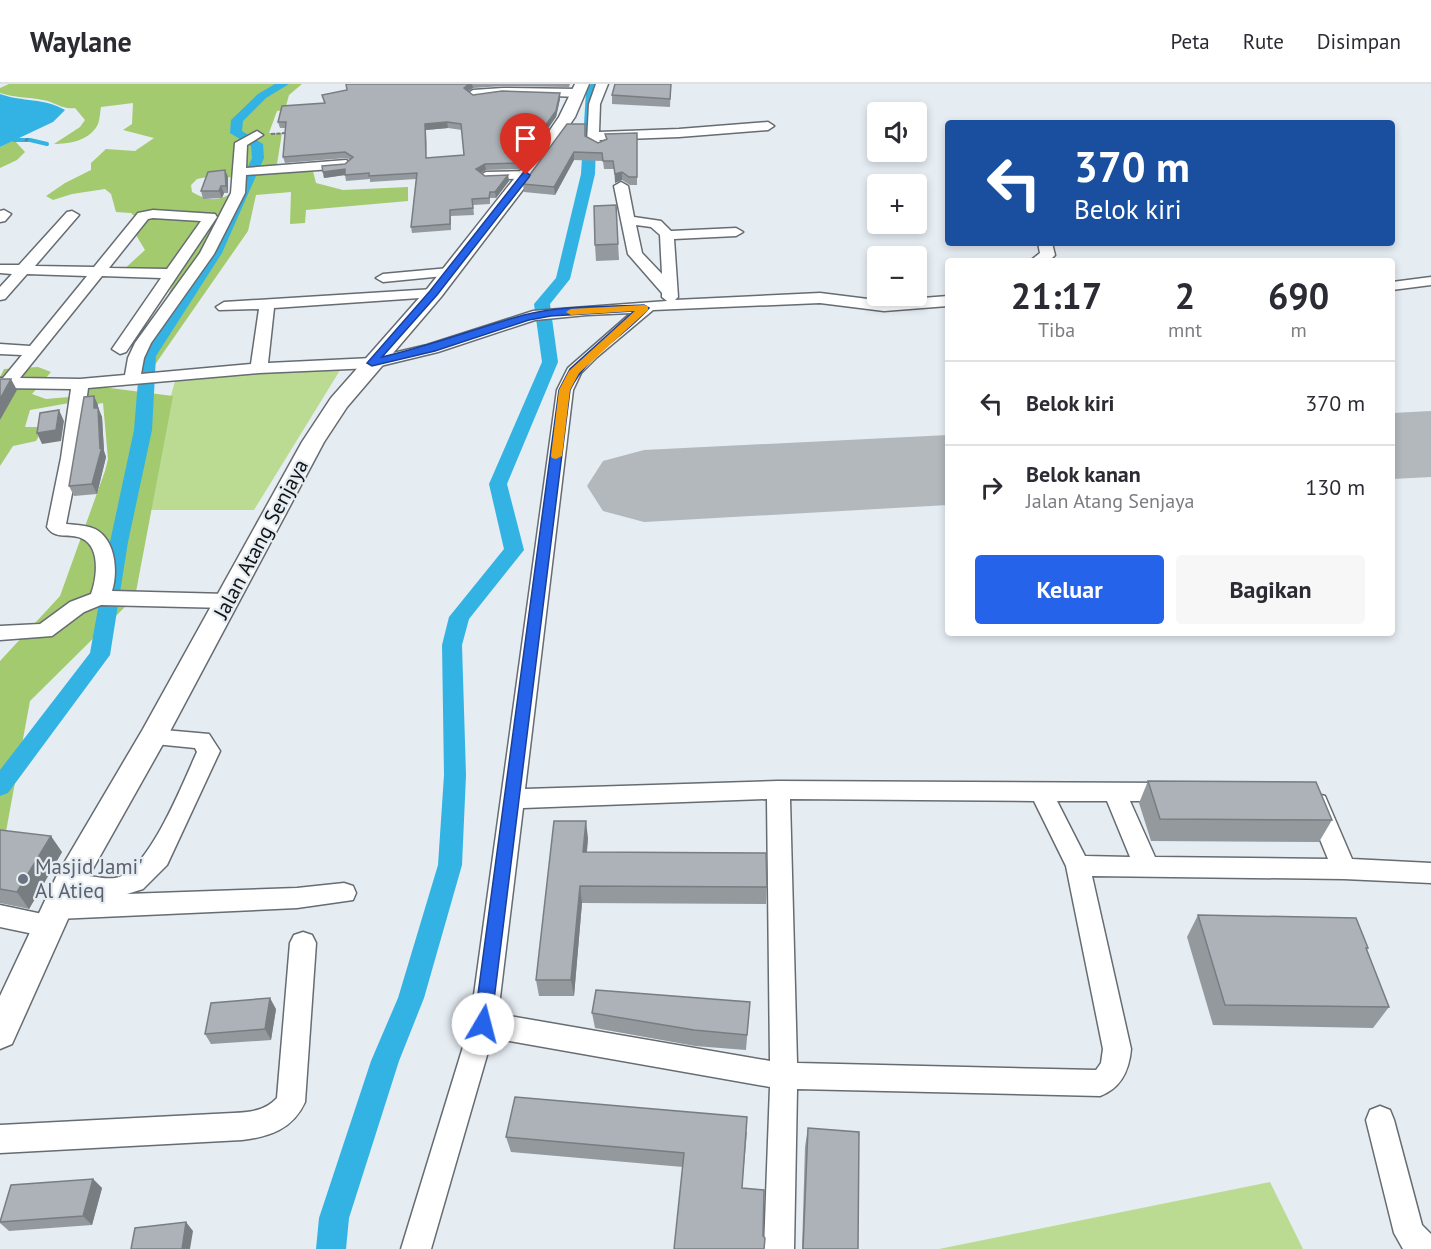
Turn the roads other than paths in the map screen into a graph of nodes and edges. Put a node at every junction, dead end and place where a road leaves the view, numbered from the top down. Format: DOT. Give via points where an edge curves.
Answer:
graph roads {
  1 [pos="602,84"];
  2 [pos="473,94"];
  3 [pos="587,110"];
  4 [pos="768,126"];
  5 [pos="593,136"];
  6 [pos="250,138"];
  7 [pos="643,146"];
  8 [pos="346,164"];
  9 [pos="241,172"];
  10 [pos="526,175"];
  11 [pos="486,176"];
  12 [pos="621,186"];
  13 [pos="72,215"];
  14 [pos="629,221"];
  15 [pos="736,232"];
  16 [pos="667,235"];
  17 [pos="1046,246"];
  18 [pos="1042,258"];
  19 [pos="0,269"];
  20 [pos="23,270"];
  21 [pos="99,272"];
  22 [pos="449,272"];
  23 [pos="173,274"];
  24 [pos="383,278"];
  25 [pos="1431,281"];
  26 [pos="1395,286"];
  27 [pos="434,293"];
  28 [pos="0,296"];
  29 [pos="670,297"];
  30 [pos="945,302"];
  31 [pos="267,304"];
  32 [pos="224,307"];
  33 [pos="644,308"];
  34 [pos="0,349"];
  35 [pos="120,349"];
  36 [pos="34,351"];
  37 [pos="372,363"];
  38 [pos="259,368"];
  39 [pos="135,380"];
  40 [pos="4,383"];
  41 [pos="80,384"];
  42 [pos="102,598"];
  43 [pos="227,601"];
  44 [pos="0,633"];
  45 [pos="153,736"];
  46 [pos="778,790"];
  47 [pos="1041,792"];
  48 [pos="1115,792"];
  49 [pos="1197,793"];
  50 [pos="1302,793"];
  51 [pos="514,799"];
  52 [pos="1078,866"];
  53 [pos="1147,867"];
  54 [pos="1344,869"];
  55 [pos="1431,873"];
  56 [pos="68,885"];
  57 [pos="344,893"];
  58 [pos="0,916"];
  59 [pos="52,917"];
  60 [pos="303,943"];
  61 [pos="483,1024"];
  62 [pos="0,1034"];
  63 [pos="782,1076"];
  64 [pos="1380,1120"];
  65 [pos="0,1139"];
  66 [pos="416,1249"];
  67 [pos="779,1249"];
  68 [pos="1431,1249"];
  1 -- 3 [label="street"];
  2 -- 3 [label="street" via="503,91"];
  3 -- 5 [label="street"];
  3 -- 10 [label="main road, Jalan Atang Senjaya"];
  4 -- 5 [label="street"];
  5 -- 7 [label="street" via="593,142 605,145"];
  6 -- 9 [label="street"];
  8 -- 9 [label="street"];
  9 -- 39 [label="street" via="239,192 220,231 143,343 136,358"];
  10 -- 11 [label="street"];
  10 -- 22 [label="main road, Jalan Atang Senjaya"];
  12 -- 14 [label="street"];
  13 -- 20 [label="street"];
  14 -- 16 [label="street" via="659,224"];
  14 -- 29 [label="street" via="635,254"];
  15 -- 16 [label="street"];
  16 -- 29 [label="street"];
  17 -- 18 [label="street" via="1048,255"];
  19 -- 20 [label="street"];
  20 -- 21 [label="street"];
  20 -- 28 [label="street"];
  21 -- 23 [label="street"];
  21 -- 23 [label="street" via="143,216 210,217"];
  21 -- 36 [label="street"];
  22 -- 24 [label="street"];
  22 -- 27 [label="main road, Jalan Atang Senjaya"];
  23 -- 35 [label="street"];
  25 -- 26 [label="street"];
  27 -- 31 [label="street"];
  27 -- 37 [label="main road, Jalan Atang Senjaya"];
  29 -- 30 [label="street" via="820,298 884,306"];
  29 -- 33 [label="street"];
  31 -- 32 [label="street"];
  31 -- 38 [label="street"];
  33 -- 37 [label="street" via="533,316 432,349"];
  33 -- 51 [label="street" via="574,371 565,390"];
  34 -- 36 [label="street"];
  36 -- 40 [label="street"];
  37 -- 38 [label="street"];
  37 -- 43 [label="main road, Jalan Atang Senjaya" via="339,402 313,442"];
  38 -- 39 [label="street"];
  39 -- 41 [label="street"];
  40 -- 41 [label="street"];
  41 -- 42 [label="street" via="56,527 94,538 106,572"];
  42 -- 43 [label="street"];
  42 -- 44 [label="street" via="77,607 45,632"];
  43 -- 45 [label="main road, Jalan Atang Senjaya"];
  45 -- 56 [label="main road, Jalan Atang Senjaya"];
  45 -- 56 [label="street" via="201,740 209,751 158,858 134,882 115,888"];
  46 -- 47 [label="street"];
  46 -- 51 [label="street"];
  46 -- 63 [label="street"];
  47 -- 48 [label="street"];
  47 -- 52 [label="street"];
  48 -- 49 [label="street"];
  48 -- 53 [label="street"];
  50 -- 54 [label="street" via="1313,793"];
  51 -- 61 [label="street"];
  52 -- 53 [label="street"];
  52 -- 63 [label="street" via="1117,1049 1111,1076 1100,1083"];
  53 -- 54 [label="street"];
  54 -- 55 [label="street"];
  56 -- 59 [label="main road, Jalan Atang Senjaya"];
  57 -- 59 [label="street"];
  58 -- 59 [label="street"];
  59 -- 62 [label="main road, Jalan Atang Senjaya"];
  60 -- 65 [label="street" via="291,1102 275,1119 233,1127"];
  61 -- 63 [label="street"];
  61 -- 66 [label="street"];
  63 -- 67 [label="street"];
  64 -- 68 [label="street" via="1409,1233 1421,1247"];
}
